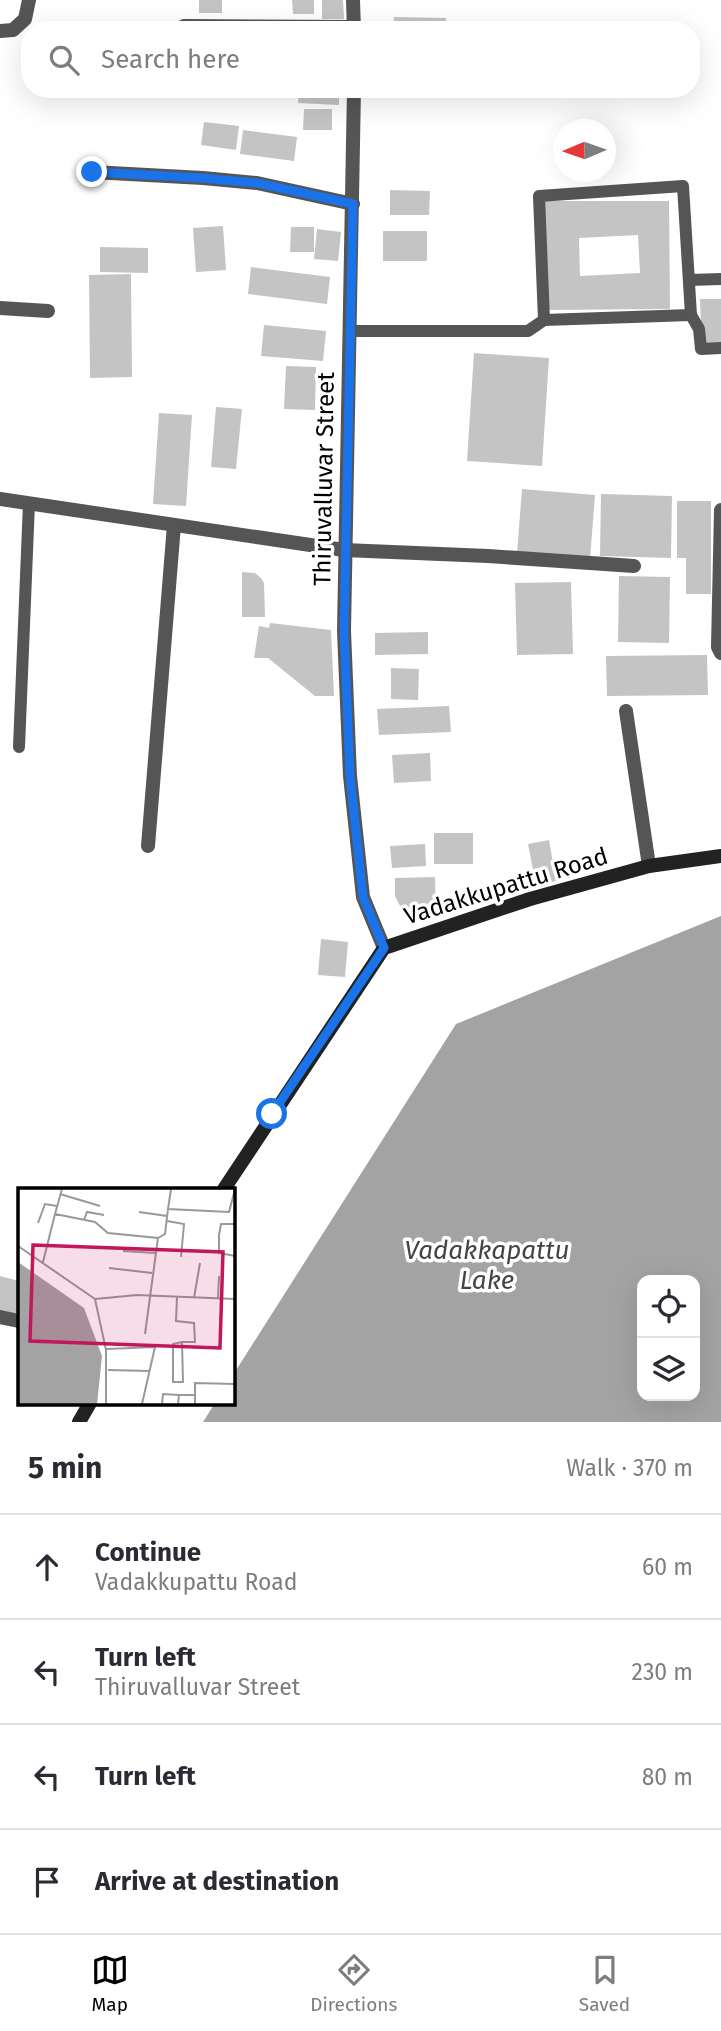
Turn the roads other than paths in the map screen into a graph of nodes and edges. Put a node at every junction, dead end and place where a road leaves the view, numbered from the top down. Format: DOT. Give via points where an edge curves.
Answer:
graph roads {
  1 [pos="29,0"];
  2 [pos="353,0"];
  3 [pos="23,21"];
  4 [pos="354,21"];
  5 [pos="21,23"];
  6 [pos="0,31"];
  7 [pos="354,98"];
  8 [pos="92,172"];
  9 [pos="353,204"];
  10 [pos="721,279"];
  11 [pos="689,280"];
  12 [pos="0,308"];
  13 [pos="48,311"];
  14 [pos="691,315"];
  15 [pos="544,320"];
  16 [pos="350,331"];
  17 [pos="721,348"];
  18 [pos="0,499"];
  19 [pos="29,503"];
  20 [pos="721,510"];
  21 [pos="174,524"];
  22 [pos="344,550"];
  23 [pos="634,566"];
  24 [pos="721,653"];
  25 [pos="626,711"];
  26 [pos="19,747"];
  27 [pos="148,846"];
  28 [pos="721,856"];
  29 [pos="649,866"];
  30 [pos="384,948"];
  31 [pos="225,1188"];
  32 [pos="0,1317"];
  33 [pos="18,1321"];
  34 [pos="89,1405"];
  35 [pos="79,1422"];
  1 -- 3 [label="street"];
  2 -- 4 [label="street"];
  5 -- 6 [label="street" via="13,30"];
  7 -- 9 [label="street, Thiruvalluvar Street"];
  8 -- 9 [label="street" via="257,183"];
  9 -- 16 [label="street, Thiruvalluvar Street"];
  10 -- 11 [label="lane"];
  11 -- 14 [label="lane"];
  11 -- 15 [label="lane" via="683,186 539,196"];
  12 -- 13 [label="street"];
  14 -- 15 [label="lane"];
  14 -- 17 [label="lane" via="699,329 701,349"];
  15 -- 16 [label="lane" via="528,331"];
  16 -- 22 [label="street, Thiruvalluvar Street"];
  18 -- 19 [label="street"];
  19 -- 21 [label="street"];
  19 -- 26 [label="lane"];
  20 -- 24 [label="street"];
  21 -- 22 [label="street"];
  21 -- 27 [label="street"];
  22 -- 23 [label="street"];
  22 -- 30 [label="street, Thiruvalluvar Street" via="350,776 363,897"];
  25 -- 29 [label="street"];
  28 -- 29 [label="street, Vadakkupattu Road"];
  29 -- 30 [label="street, Vadakkupattu Road" via="530,899"];
  30 -- 31 [label="street, Vadakkupattu Road"];
  32 -- 33 [label="street"];
  34 -- 35 [label="street"];
}
